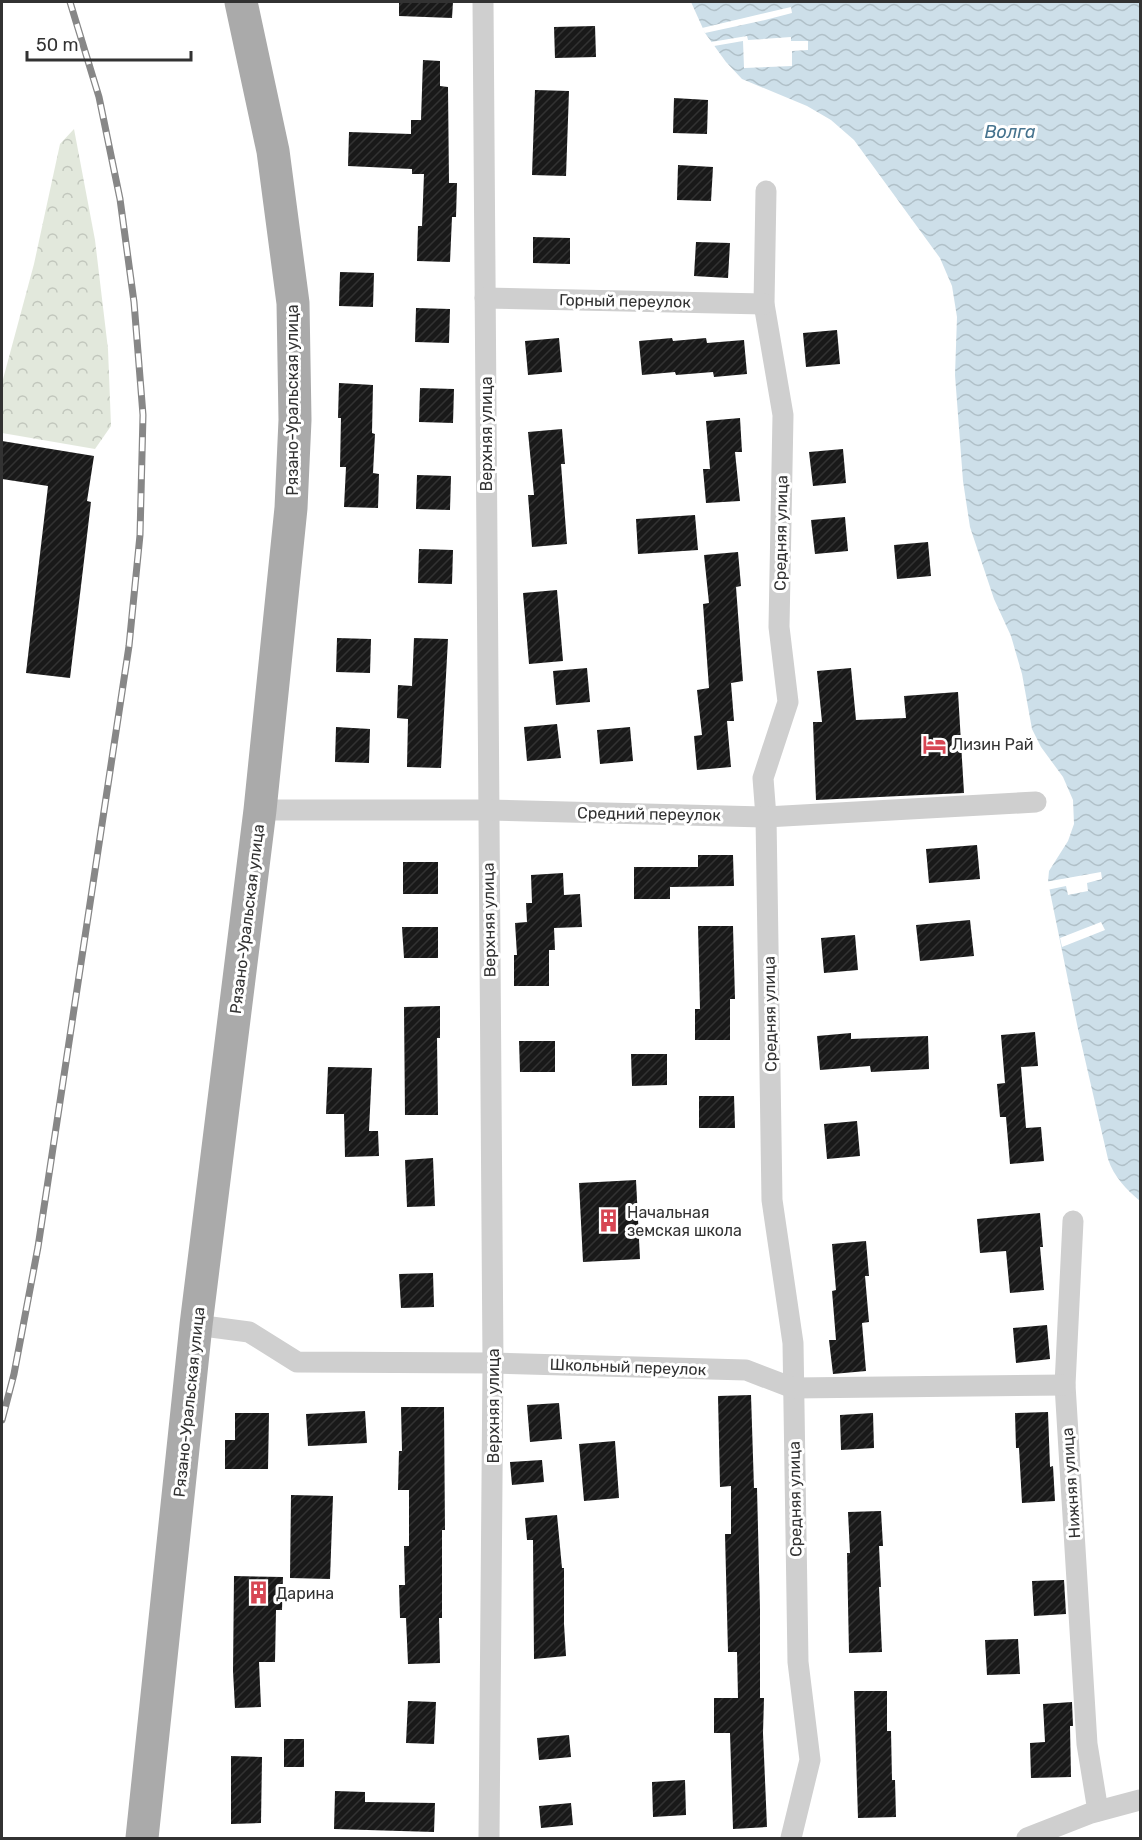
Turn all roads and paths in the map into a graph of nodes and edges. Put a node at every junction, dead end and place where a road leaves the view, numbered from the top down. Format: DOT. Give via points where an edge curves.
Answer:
graph roads {
  1 [pos="241,2"];
  2 [pos="483,2"];
  3 [pos="766,191"];
  4 [pos="485,298"];
  5 [pos="764,304"];
  6 [pos="1036,802"];
  7 [pos="260,810"];
  8 [pos="488,810"];
  9 [pos="766,817"];
  10 [pos="1073,1221"];
  11 [pos="196,1325"];
  12 [pos="494,1363"];
  13 [pos="1065,1385"];
  14 [pos="793,1388"];
  15 [pos="1140,1800"];
  16 [pos="1098,1811"];
  17 [pos="142,1839"];
  18 [pos="489,1839"];
  19 [pos="791,1839"];
  20 [pos="1027,1839"];
  1 -- 7 [label="main road, Рязано-Уральская улица" via="273,151 293,303 295,420 291,508"];
  2 -- 4 [label="street, Верхняя улица"];
  3 -- 5 [label="street, Средняя улица"];
  4 -- 5 [label="street, Горный переулок"];
  4 -- 8 [label="street, Верхняя улица"];
  5 -- 9 [label="street, Средняя улица" via="783,415 779,627 788,702 763,778"];
  6 -- 9 [label="street, Средний переулок"];
  7 -- 8 [label="street, Средний переулок"];
  7 -- 11 [label="main road, Рязано-Уральская улица"];
  8 -- 9 [label="street, Средний переулок"];
  8 -- 12 [label="street, Верхняя улица"];
  9 -- 14 [label="street, Средняя улица" via="772,1200 793,1343"];
  10 -- 13 [label="street, Нижняя улица"];
  11 -- 12 [label="street, Школьный переулок" via="249,1332 297,1362"];
  11 -- 17 [label="main road, Рязано-Уральская улица"];
  12 -- 14 [label="street, Школьный переулок" via="746,1370"];
  12 -- 18 [label="street, Верхняя улица"];
  13 -- 14 [label="street, Школьный переулок"];
  13 -- 16 [label="street, Нижняя улица" via="1087,1744"];
  14 -- 19 [label="street, Средняя улица" via="798,1662 810,1760"];
  15 -- 16 [label="street"];
  16 -- 20 [label="street"];
}
